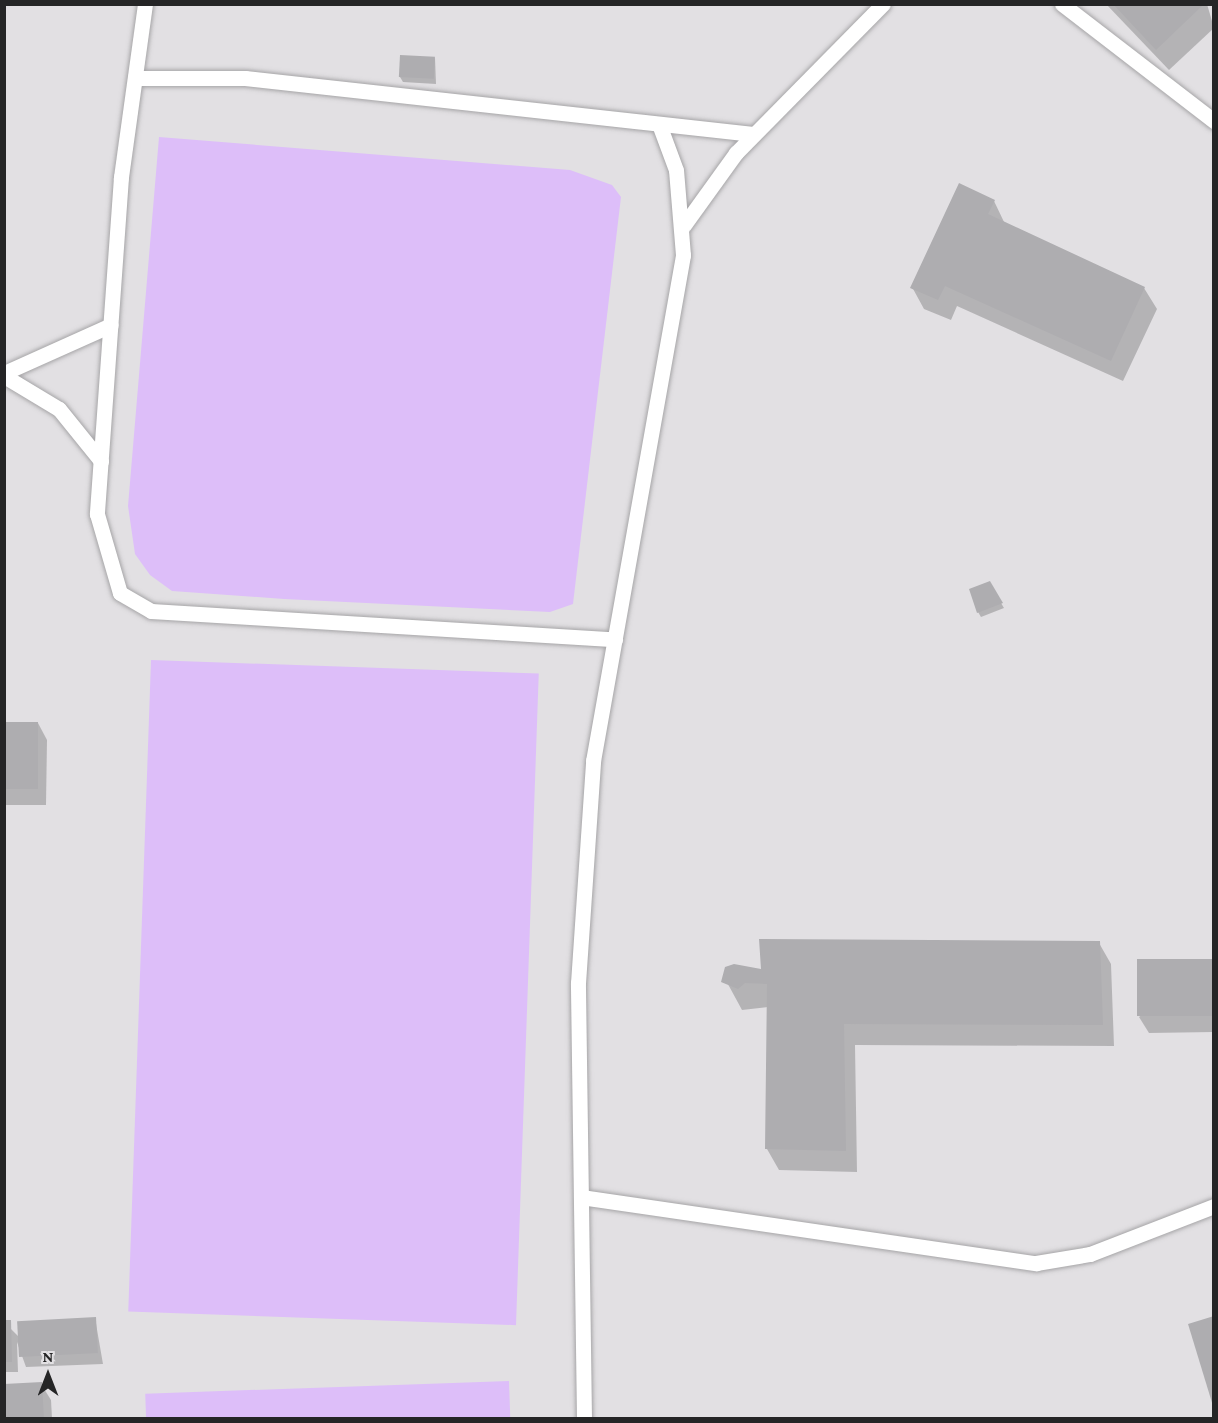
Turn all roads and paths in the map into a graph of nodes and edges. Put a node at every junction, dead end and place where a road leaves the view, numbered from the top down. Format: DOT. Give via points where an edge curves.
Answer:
graph roads {
  1 [pos="145,4"];
  2 [pos="883,4"];
  3 [pos="1062,4"];
  4 [pos="136,78"];
  5 [pos="1214,121"];
  6 [pos="659,124"];
  7 [pos="753,134"];
  8 [pos="684,225"];
  9 [pos="111,325"];
  10 [pos="4,374"];
  11 [pos="101,460"];
  12 [pos="615,639"];
  13 [pos="581,1197"];
  14 [pos="1214,1206"];
  15 [pos="584,1419"];
  1 -- 4 [label="lane"];
  2 -- 7 [label="lane"];
  3 -- 5 [label="lane"];
  4 -- 6 [label="lane" via="246,78"];
  4 -- 9 [label="lane" via="122,177"];
  6 -- 7 [label="lane"];
  6 -- 8 [label="lane" via="676,170"];
  7 -- 8 [label="lane"];
  8 -- 12 [label="lane" via="680,296"];
  9 -- 10 [label="lane"];
  9 -- 11 [label="lane"];
  10 -- 11 [label="lane" via="59,409"];
  11 -- 12 [label="lane" via="97,514 110,570 120,593 151,611"];
  12 -- 13 [label="lane" via="593,761 579,983"];
  13 -- 14 [label="lane" via="1036,1263 1090,1254"];
  13 -- 15 [label="lane"];
}
